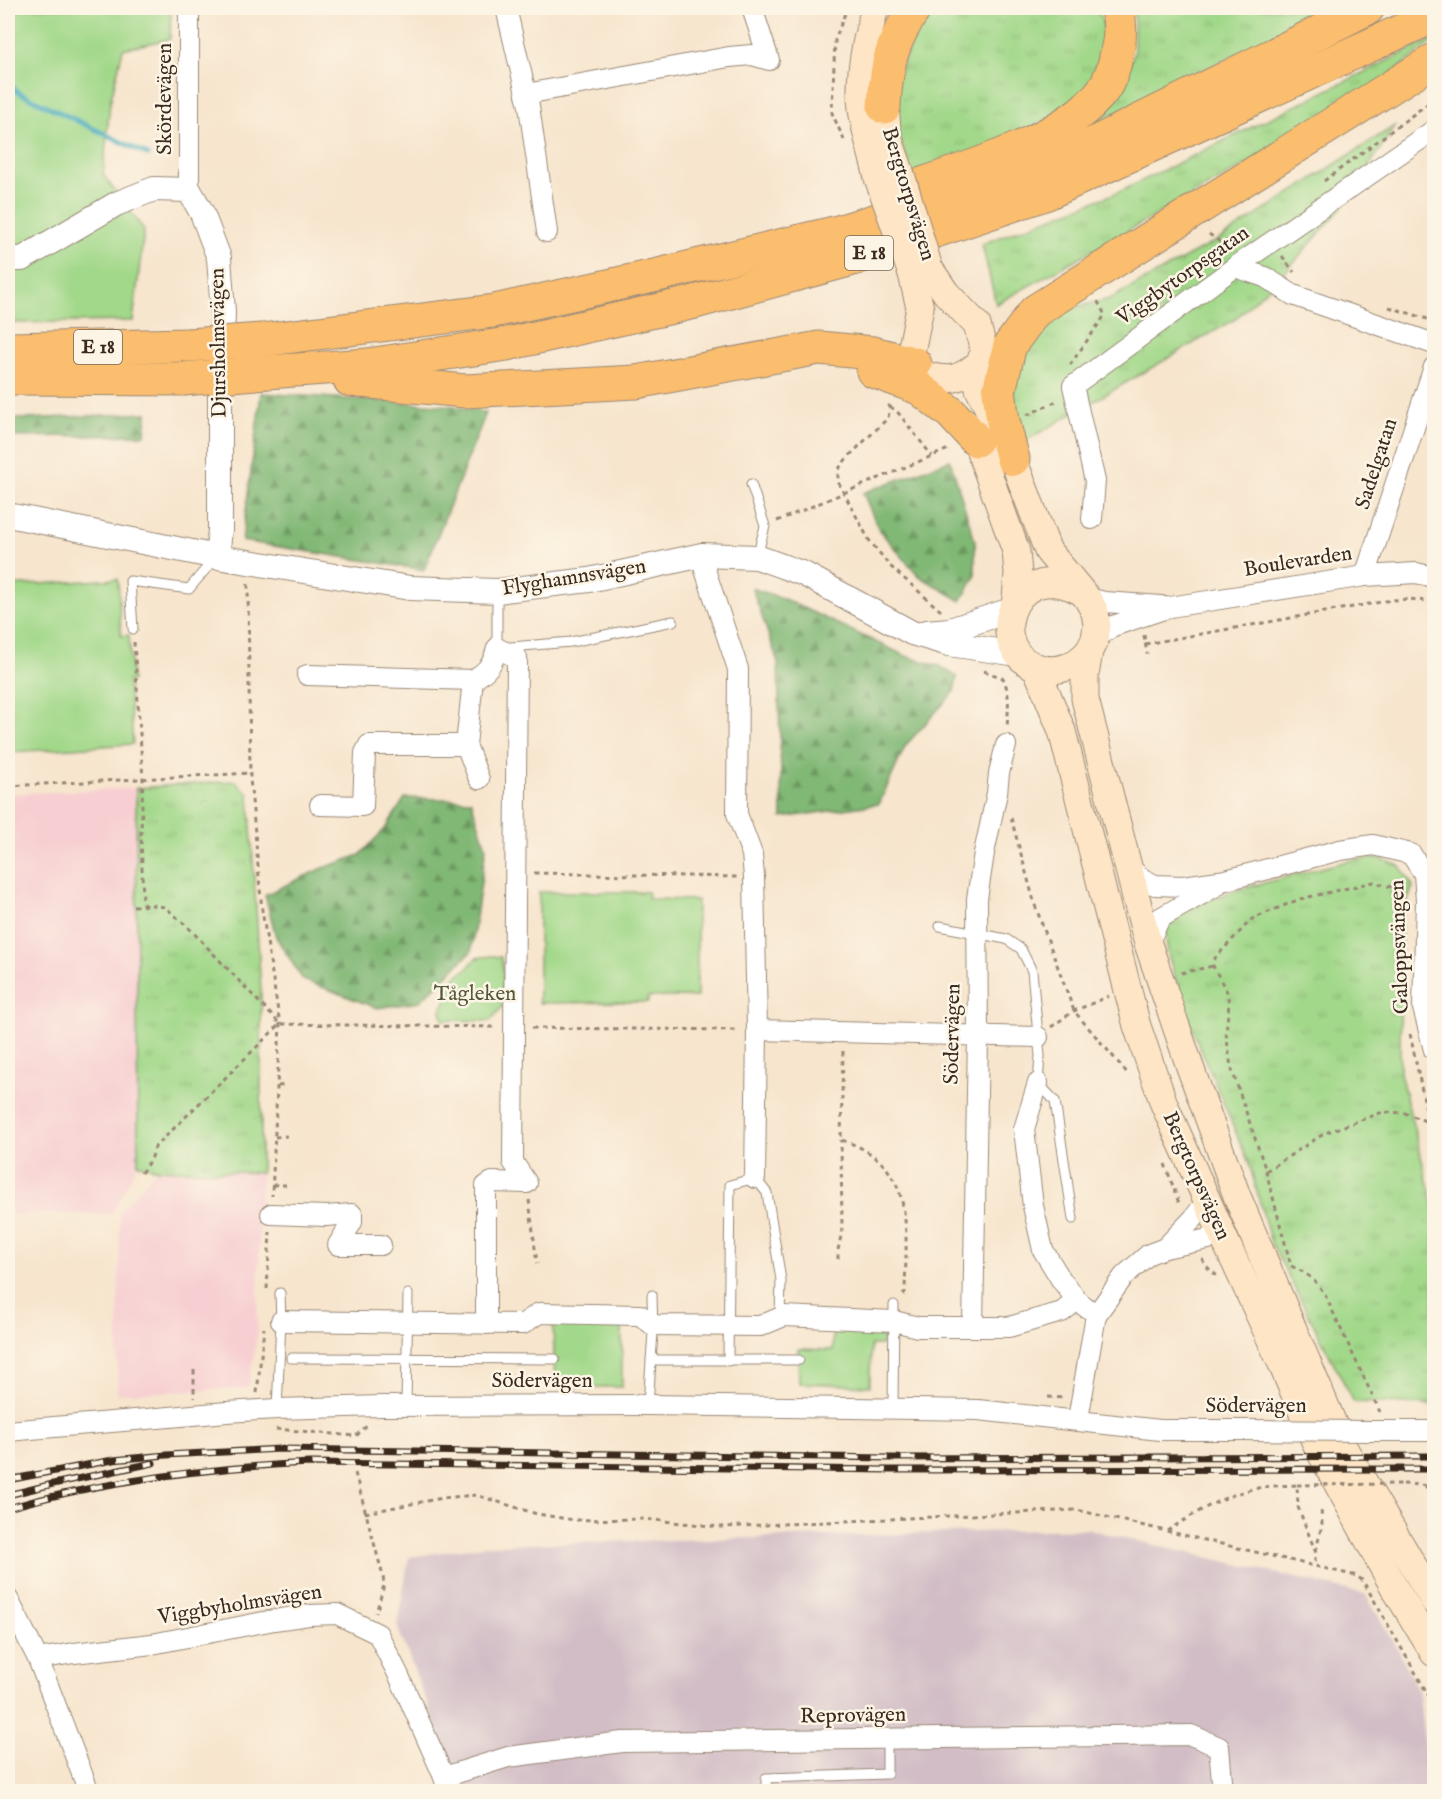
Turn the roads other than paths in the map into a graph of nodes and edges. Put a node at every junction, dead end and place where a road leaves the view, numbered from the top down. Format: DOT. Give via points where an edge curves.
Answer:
graph roads {
  1 [pos="189,8"];
  2 [pos="506,8"];
  3 [pos="752,8"];
  4 [pos="875,8"];
  5 [pos="894,8"];
  6 [pos="915,8"];
  7 [pos="1368,8"];
  8 [pos="1117,10"];
  9 [pos="1434,16"];
  10 [pos="1434,60"];
  11 [pos="526,94"];
  12 [pos="884,107"];
  13 [pos="1434,130"];
  14 [pos="889,174"];
  15 [pos="189,190"];
  16 [pos="1171,226"];
  17 [pos="547,232"];
  18 [pos="8,259"];
  19 [pos="1236,267"];
  20 [pos="921,271"];
  21 [pos="658,275"];
  22 [pos="1434,344"];
  23 [pos="8,349"];
  24 [pos="783,353"];
  25 [pos="982,357"];
  26 [pos="1434,367"];
  27 [pos="920,369"];
  28 [pos="267,372"];
  29 [pos="8,378"];
  30 [pos="964,444"];
  31 [pos="1013,459"];
  32 [pos="751,484"];
  33 [pos="8,515"];
  34 [pos="1092,519"];
  35 [pos="217,556"];
  36 [pos="757,557"];
  37 [pos="705,570"];
  38 [pos="1365,576"];
  39 [pos="1434,577"];
  40 [pos="497,591"];
  41 [pos="1083,594"];
  42 [pos="1013,605"];
  43 [pos="1170,606"];
  44 [pos="673,621"];
  45 [pos="133,629"];
  46 [pos="912,633"];
  47 [pos="1092,645"];
  48 [pos="497,648"];
  49 [pos="1027,661"];
  50 [pos="307,675"];
  51 [pos="473,680"];
  52 [pos="466,745"];
  53 [pos="1006,745"];
  54 [pos="479,779"];
  55 [pos="320,805"];
  56 [pos="1129,867"];
  57 [pos="1226,880"];
  58 [pos="940,926"];
  59 [pos="978,932"];
  60 [pos="1148,944"];
  61 [pos="757,1030"];
  62 [pos="978,1035"];
  63 [pos="1038,1037"];
  64 [pos="1434,1050"];
  65 [pos="1038,1083"];
  66 [pos="755,1179"];
  67 [pos="1207,1201"];
  68 [pos="271,1214"];
  69 [pos="1073,1219"];
  70 [pos="1223,1236"];
  71 [pos="381,1245"];
  72 [pos="1165,1248"];
  73 [pos="280,1293"];
  74 [pos="408,1294"];
  75 [pos="652,1294"];
  76 [pos="1077,1300"];
  77 [pos="894,1313"];
  78 [pos="1096,1315"];
  79 [pos="780,1317"];
  80 [pos="273,1320"];
  81 [pos="407,1323"];
  82 [pos="486,1324"];
  83 [pos="653,1324"];
  84 [pos="729,1325"];
  85 [pos="973,1327"];
  86 [pos="291,1358"];
  87 [pos="406,1358"];
  88 [pos="555,1359"];
  89 [pos="651,1360"];
  90 [pos="799,1360"];
  91 [pos="728,1361"];
  92 [pos="648,1405"];
  93 [pos="406,1406"];
  94 [pos="893,1408"];
  95 [pos="277,1409"];
  96 [pos="1078,1419"];
  97 [pos="8,1431"];
  98 [pos="1434,1431"];
  99 [pos="8,1599"];
  100 [pos="1434,1601"];
  101 [pos="1434,1653"];
  102 [pos="38,1659"];
  103 [pos="887,1740"];
  104 [pos="446,1784"];
  105 [pos="89,1791"];
  106 [pos="767,1791"];
  107 [pos="1223,1791"];
  1 -- 15 [label="street, Skördevägen"];
  2 -- 11 [label="street"];
  3 -- 11 [label="street" via="769,60 752,55 729,57"];
  4 -- 14 [label="main road, Bergtorpsvägen" via="862,73 862,109"];
  5 -- 12 [label="main road, Bergtorpsvägen" via="882,57"];
  6 -- 12 [label="highway" via="901,28 886,70"];
  7 -- 21 [label="highway, E 18" via="1040,170 838,232"];
  8 -- 21 [label="highway" via="1122,31 1116,62 1103,90 1068,122 1006,154"];
  9 -- 28 [label="highway, E 18" via="1045,194 856,258 691,303 507,344 368,365"];
  10 -- 16 [label="highway"];
  11 -- 17 [label="street"];
  12 -- 14 [label="main road, Bergtorpsvägen"];
  13 -- 19 [label="street, Viggbytorpsgatan"];
  14 -- 20 [label="main road, Bergtorpsvägen, bridge"];
  15 -- 18 [label="street" via="154,189 116,204 22,259"];
  15 -- 35 [label="street, Djursholmsvägen" via="219,258 224,312"];
  16 -- 25 [label="highway" via="1027,304 1001,327"];
  16 -- 31 [label="highway" via="1035,311 1010,345 999,391"];
  19 -- 22 [label="street" via="1265,277 1293,296"];
  19 -- 34 [label="street, Viggbytorpsgatan" via="1073,386 1095,481"];
  20 -- 25 [label="main road, Bergtorpsvägen" via="977,325"];
  20 -- 27 [label="main road, Bergtorpsvägen" via="920,308 911,352"];
  21 -- 23 [label="highway, E 18, bridge" via="494,311 262,340"];
  24 -- 27 [label="highway" via="819,348 873,353"];
  24 -- 28 [label="highway" via="636,382 465,391"];
  24 -- 30 [label="highway" via="870,369 919,388 951,412"];
  25 -- 27 [label="main road" via="968,373 955,379 940,379"];
  25 -- 31 [label="main road, Bergtorpsvägen" via="979,389"];
  26 -- 38 [label="street, Sadelgatan"];
  27 -- 30 [label="main road, Bergtorpsvägen" via="958,409"];
  28 -- 29 [label="highway, E 18, bridge" via="183,379"];
  30 -- 42 [label="main road, Bergtorpsvägen" via="1016,551 1018,573"];
  31 -- 41 [label="main road, Bergtorpsvägen" via="1047,551"];
  32 -- 36 [label="lane" via="765,526"];
  33 -- 35 [label="street, Flyghamnsvägen"];
  35 -- 40 [label="street, Flyghamnsvägen" via="410,588"];
  35 -- 45 [label="lane" via="189,589 130,581"];
  36 -- 40 [label="street, Flyghamnsvägen" via="702,555 589,580"];
  36 -- 46 [label="street, Flyghamnsvägen" via="804,574"];
  37 -- 61 [label="street" via="738,669 737,814 752,854"];
  38 -- 39 [label="street, Boulevarden" via="1416,573"];
  38 -- 43 [label="street, Boulevarden"];
  40 -- 48 [label="lane"];
  41 -- 42 [label="main road" via="1066,583 1052,581 1038,584"];
  41 -- 43 [label="street, Boulevarden" via="1105,602"];
  41 -- 47 [label="main road, Bergtorpsvägen" via="1095,612 1097,625"];
  42 -- 46 [label="street" via="950,630"];
  42 -- 49 [label="main road, Bergtorpsvägen" via="1008,622 1011,640"];
  43 -- 47 [label="street, Boulevarden" via="1113,626"];
  44 -- 48 [label="lane" via="570,642"];
  46 -- 49 [label="street, Flyghamnsvägen"];
  47 -- 49 [label="main road" via="1080,661 1068,668 1054,670"];
  47 -- 56 [label="main road, Bergtorpsvägen" via="1085,699"];
  48 -- 51 [label="street" via="488,670"];
  48 -- 82 [label="street" via="516,658 513,1162 527,1183 492,1182 486,1186"];
  49 -- 67 [label="main road, Bergtorpsvägen" via="1062,731 1137,1026 1164,1104"];
  50 -- 51 [label="street"];
  51 -- 52 [label="street"];
  52 -- 54 [label="street"];
  52 -- 55 [label="street" via="369,745 365,753 363,806"];
  53 -- 59 [label="street, Södervägen" via="977,899"];
  56 -- 57 [label="street, Galoppsvängen" via="1155,885 1184,886"];
  56 -- 60 [label="main road, Bergtorpsvägen"];
  57 -- 60 [label="street, Galoppsvängen" via="1160,918"];
  57 -- 64 [label="street, Galoppsvängen" via="1373,845 1411,854 1425,874 1423,1008"];
  58 -- 59 [label="lane"];
  59 -- 62 [label="street, Södervägen"];
  59 -- 63 [label="lane" via="1006,939 1021,949 1032,971"];
  60 -- 100 [label="main road, Bergtorpsvägen" via="1238,1196 1338,1434"];
  61 -- 62 [label="street"];
  61 -- 66 [label="street"];
  62 -- 63 [label="street"];
  62 -- 85 [label="street, Södervägen"];
  63 -- 65 [label="lane"];
  65 -- 69 [label="lane" via="1055,1101"];
  65 -- 76 [label="street" via="1024,1129 1033,1206 1043,1250"];
  66 -- 79 [label="lane" via="767,1193 781,1280"];
  66 -- 84 [label="lane" via="730,1185"];
  67 -- 70 [label="main road, Bergtorpsvägen"];
  67 -- 72 [label="street"];
  68 -- 71 [label="street" via="352,1214 352,1222 338,1245"];
  70 -- 72 [label="street"];
  70 -- 101 [label="main road, Bergtorpsvägen" via="1317,1446"];
  72 -- 78 [label="street" via="1149,1254 1124,1276"];
  73 -- 80 [label="lane"];
  74 -- 81 [label="lane"];
  75 -- 83 [label="lane"];
  76 -- 78 [label="street"];
  76 -- 85 [label="street" via="1062,1312 1009,1327"];
  77 -- 79 [label="street"];
  77 -- 85 [label="street" via="918,1327"];
  77 -- 94 [label="lane"];
  78 -- 96 [label="street"];
  79 -- 84 [label="street" via="760,1326"];
  80 -- 81 [label="street"];
  80 -- 95 [label="lane"];
  81 -- 82 [label="street"];
  81 -- 87 [label="lane"];
  82 -- 83 [label="street" via="523,1324 539,1313 640,1315"];
  83 -- 84 [label="street"];
  83 -- 89 [label="lane"];
  84 -- 91 [label="lane"];
  86 -- 87 [label="lane"];
  87 -- 88 [label="lane"];
  87 -- 93 [label="lane"];
  89 -- 91 [label="lane"];
  89 -- 92 [label="lane"];
  90 -- 91 [label="lane"];
  92 -- 93 [label="street, Södervägen"];
  92 -- 94 [label="street, Södervägen"];
  93 -- 95 [label="street, Södervägen"];
  94 -- 96 [label="street, Södervägen" via="978,1410"];
  95 -- 97 [label="street, Södervägen"];
  96 -- 98 [label="street, Södervägen, bridge" via="1160,1430 1379,1426"];
  99 -- 102 [label="street"];
  102 -- 104 [label="street, Viggbyholmsvägen" via="152,1644 309,1615 337,1614 378,1634"];
  102 -- 105 [label="street"];
  103 -- 104 [label="street, Reprovägen" via="622,1742 508,1757"];
  103 -- 106 [label="lane" via="887,1774 766,1778"];
  103 -- 107 [label="street, Reprovägen" via="1191,1735 1219,1748"];
}
